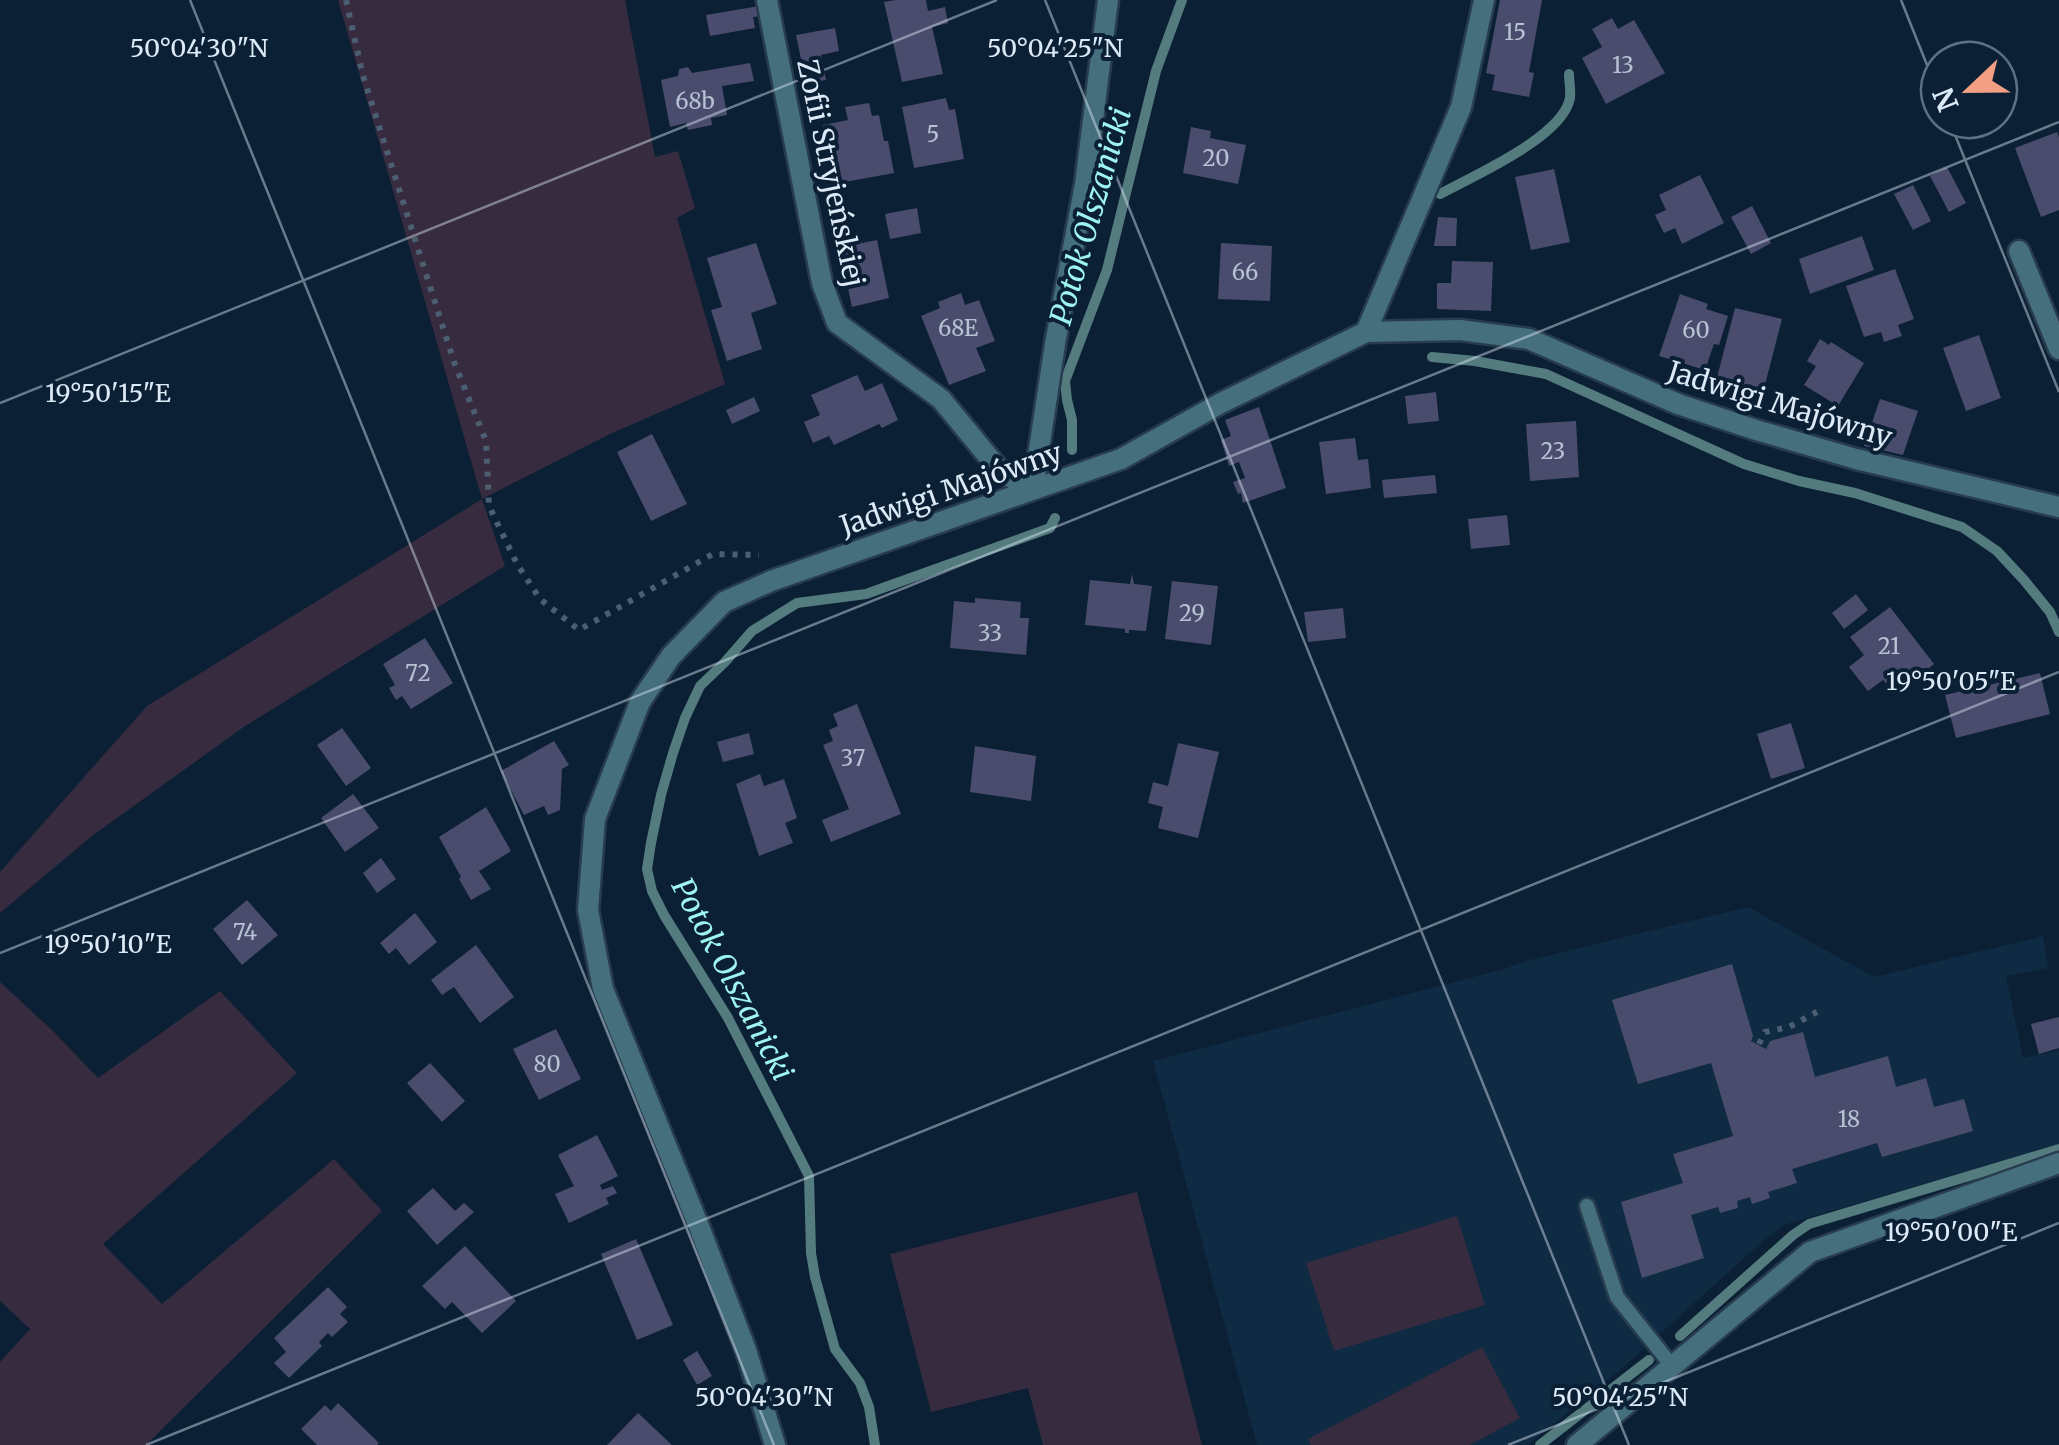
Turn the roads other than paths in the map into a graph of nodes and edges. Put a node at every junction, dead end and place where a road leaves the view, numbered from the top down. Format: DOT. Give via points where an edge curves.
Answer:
graph roads {
  1 [pos="767,0"];
  2 [pos="1108,0"];
  3 [pos="1484,0"];
  4 [pos="2019,250"];
  5 [pos="1366,332"];
  6 [pos="2059,349"];
  7 [pos="1033,489"];
  8 [pos="2059,506"];
  9 [pos="2059,1162"];
  10 [pos="1587,1206"];
  11 [pos="1672,1366"];
  12 [pos="775,1445"];
  13 [pos="1577,1445"];
  1 -- 7 [label="street, Zofii Stryjeńskiej" via="822,284 837,324 941,398 1000,472"];
  2 -- 7 [label="street" via="1085,184"];
  3 -- 5 [label="street" via="1460,107"];
  4 -- 6 [label="street"];
  5 -- 7 [label="street, Jadwigi Majówny" via="1120,459"];
  5 -- 8 [label="street, Jadwigi Majówny" via="1460,330 1528,340 1756,430"];
  7 -- 12 [label="street, Jadwigi Majówny" via="724,602 671,656 640,702 595,819 588,910 603,989 720,1281"];
  9 -- 11 [label="street" via="1810,1252"];
  10 -- 11 [label="lane" via="1618,1297"];
  11 -- 13 [label="street"];
}
